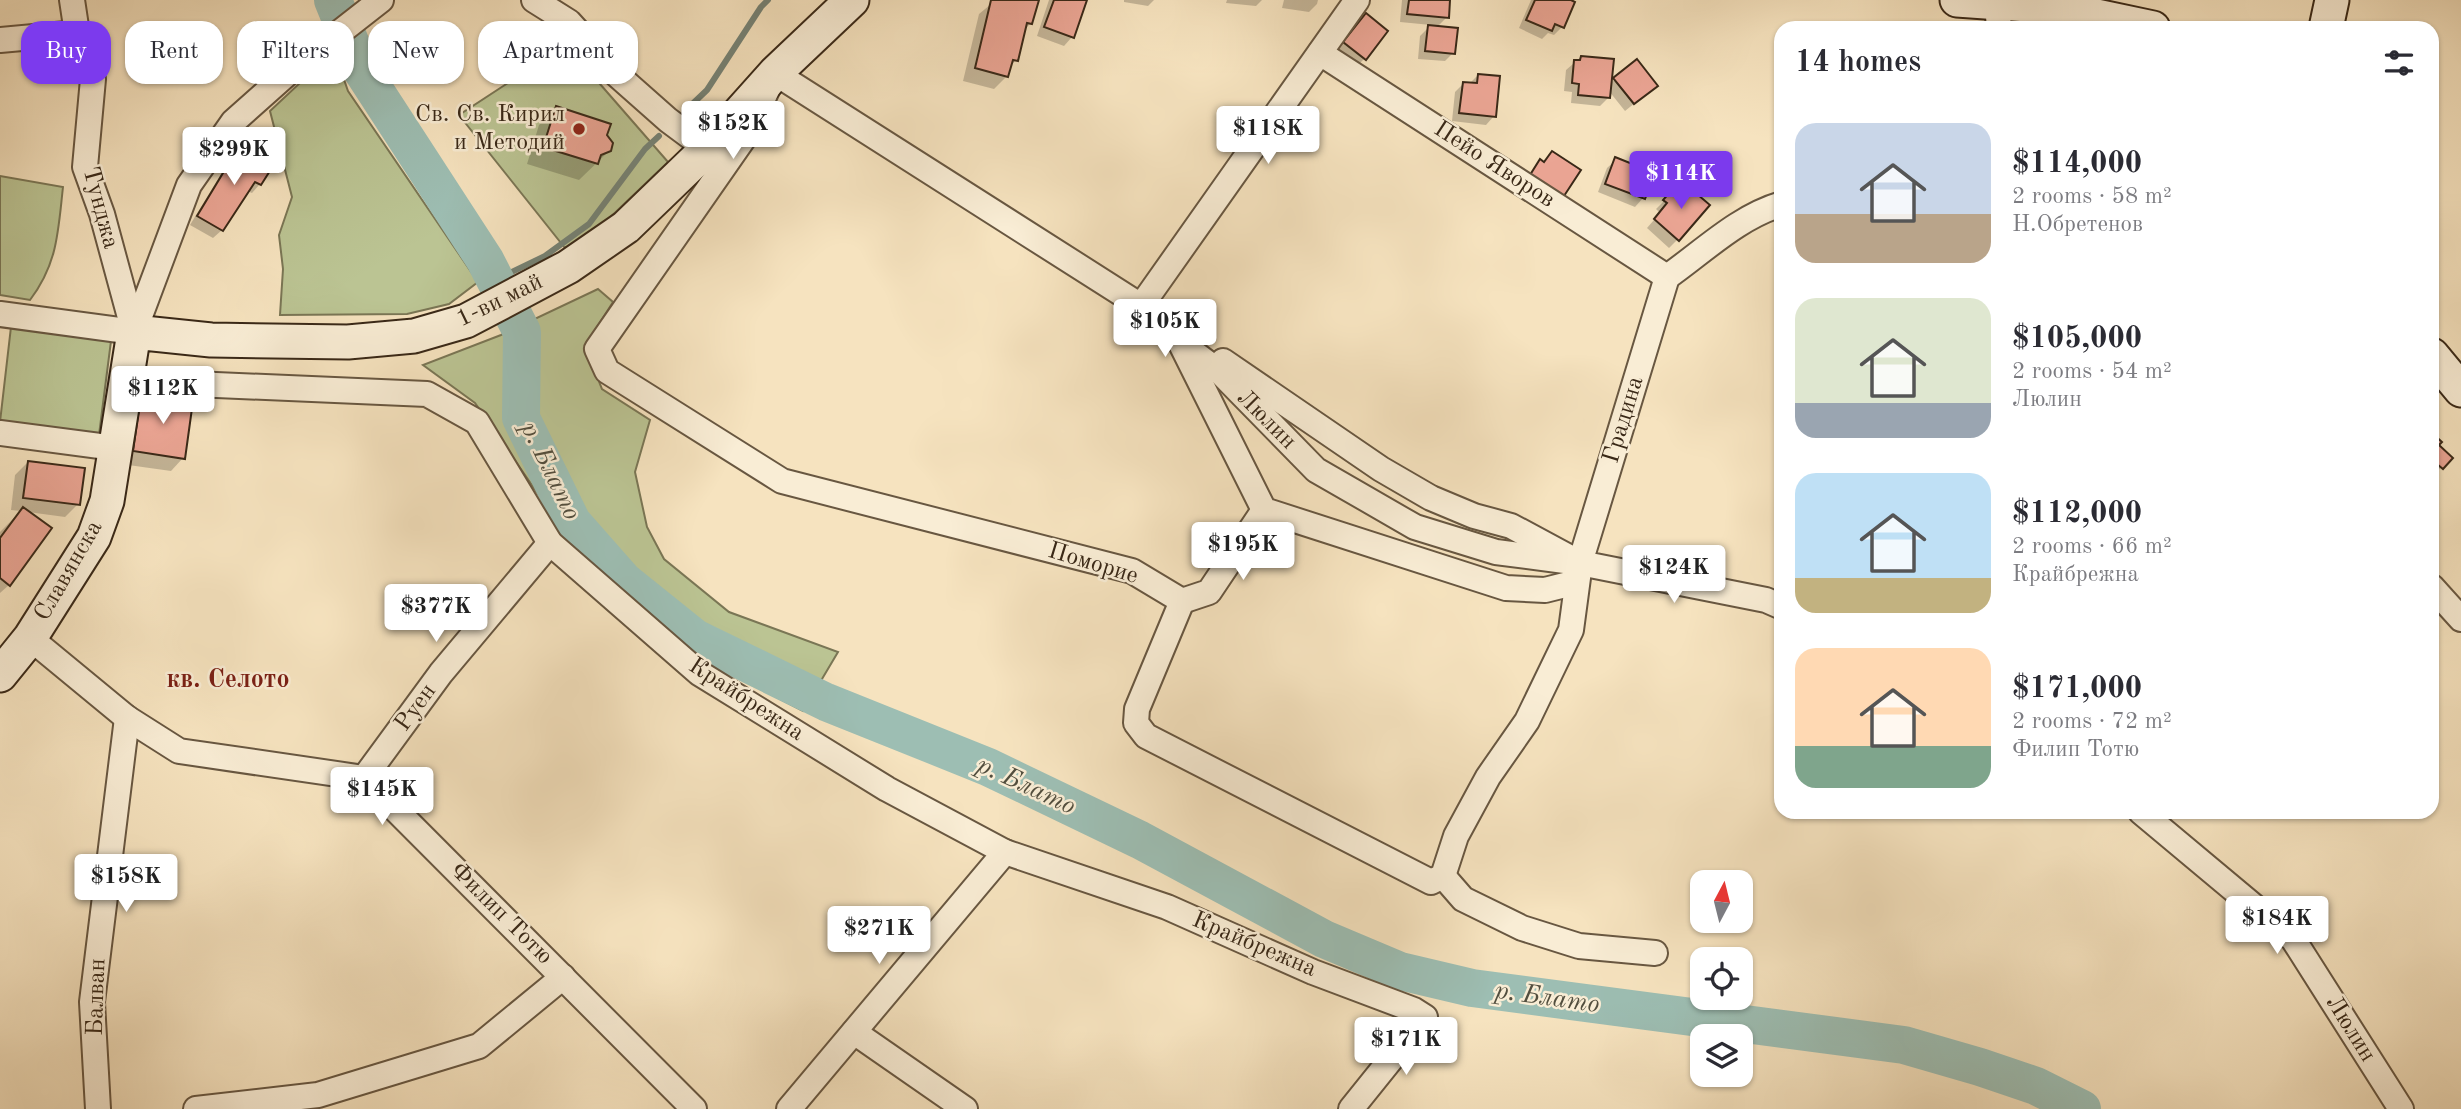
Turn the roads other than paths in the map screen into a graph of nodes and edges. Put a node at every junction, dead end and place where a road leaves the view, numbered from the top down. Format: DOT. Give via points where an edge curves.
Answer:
graph roads {
  1 [pos="72,0"];
  2 [pos="534,0"];
  3 [pos="852,0"];
  4 [pos="1357,0"];
  5 [pos="1957,0"];
  6 [pos="2332,0"];
  7 [pos="374,6"];
  8 [pos="1998,16"];
  9 [pos="75,21"];
  10 [pos="2120,21"];
  11 [pos="2328,21"];
  12 [pos="21,38"];
  13 [pos="0,40"];
  14 [pos="1320,53"];
  15 [pos="775,73"];
  16 [pos="93,84"];
  17 [pos="707,149"];
  18 [pos="1774,206"];
  19 [pos="1667,277"];
  20 [pos="0,314"];
  21 [pos="1150,315"];
  22 [pos="134,332"];
  23 [pos="1181,343"];
  24 [pos="2439,363"];
  25 [pos="125,381"];
  26 [pos="2461,390"];
  27 [pos="0,433"];
  28 [pos="115,448"];
  29 [pos="1264,510"];
  30 [pos="550,543"];
  31 [pos="1578,573"];
  32 [pos="2439,595"];
  33 [pos="1182,601"];
  34 [pos="1774,604"];
  35 [pos="2461,619"];
  36 [pos="30,638"];
  37 [pos="0,675"];
  38 [pos="127,718"];
  39 [pos="364,778"];
  40 [pos="2149,819"];
  41 [pos="1005,852"];
  42 [pos="1443,876"];
  43 [pos="1655,953"];
  44 [pos="563,977"];
  45 [pos="854,1032"];
  46 [pos="98,1109"];
  47 [pos="196,1109"];
  48 [pos="694,1109"];
  49 [pos="789,1109"];
  50 [pos="965,1109"];
  51 [pos="1351,1109"];
  52 [pos="2401,1109"];
  1 -- 9 [label="street, Тунджа"];
  2 -- 17 [label="street" via="569,22 616,74"];
  3 -- 15 [label="street, 1-ви май"];
  4 -- 14 [label="street"];
  5 -- 8 [label="street"];
  6 -- 11 [label="street"];
  7 -- 22 [label="street" via="233,122 189,185"];
  8 -- 10 [label="street" via="2054,7"];
  12 -- 13 [label="street"];
  14 -- 19 [label="street, Пейо Яворов"];
  14 -- 21 [label="street"];
  15 -- 17 [label="street, 1-ви май"];
  15 -- 21 [label="street, Люлин"];
  15 -- 33 [label="street, Поморие" via="746,135 597,349 607,371 782,481 1132,571"];
  16 -- 22 [label="street, Тунджа" via="85,167"];
  17 -- 22 [label="street, 1-ви май" via="625,227 568,267 466,321 414,336 348,342 211,340"];
  18 -- 19 [label="street" via="1730,229"];
  19 -- 31 [label="street, Градина"];
  20 -- 22 [label="street, 1-ви май"];
  21 -- 23 [label="street, Люлин"];
  21 -- 31 [label="street" via="1381,469 1431,498 1511,526"];
  22 -- 25 [label="street, Славянска"];
  23 -- 29 [label="street"];
  23 -- 31 [label="street, Люлин" via="1222,374 1316,470 1415,527"];
  24 -- 26 [label="street"];
  25 -- 28 [label="street, Славянска"];
  25 -- 30 [label="street, Крайбрежна" via="427,394 477,422"];
  27 -- 28 [label="street"];
  28 -- 36 [label="street, Славянска" via="107,501 94,537"];
  29 -- 31 [label="street" via="1506,588 1545,590"];
  29 -- 33 [label="street" via="1209,592"];
  30 -- 39 [label="street, Руен" via="441,673"];
  30 -- 41 [label="street, Крайбрежна" via="699,673 887,789"];
  31 -- 34 [label="street, Люлин"];
  31 -- 42 [label="street" via="1571,630 1527,721 1455,836"];
  32 -- 35 [label="street"];
  33 -- 42 [label="street" via="1137,709 1136,723 1146,736 1419,877 1432,882"];
  36 -- 37 [label="street, Славянска"];
  36 -- 38 [label="street"];
  38 -- 39 [label="street" via="179,751"];
  38 -- 46 [label="street, Балван" via="92,1002"];
  39 -- 44 [label="street, Филип Тотю"];
  40 -- 52 [label="street, Люлин" via="2293,939"];
  41 -- 45 [label="street"];
  41 -- 51 [label="street, Крайбрежна" via="1167,907 1425,1017"];
  42 -- 43 [label="street" via="1463,900 1522,928 1579,946"];
  44 -- 47 [label="street" via="479,1046 318,1095"];
  44 -- 48 [label="street, Филип Тотю"];
  45 -- 49 [label="street"];
  45 -- 50 [label="street"];
}
